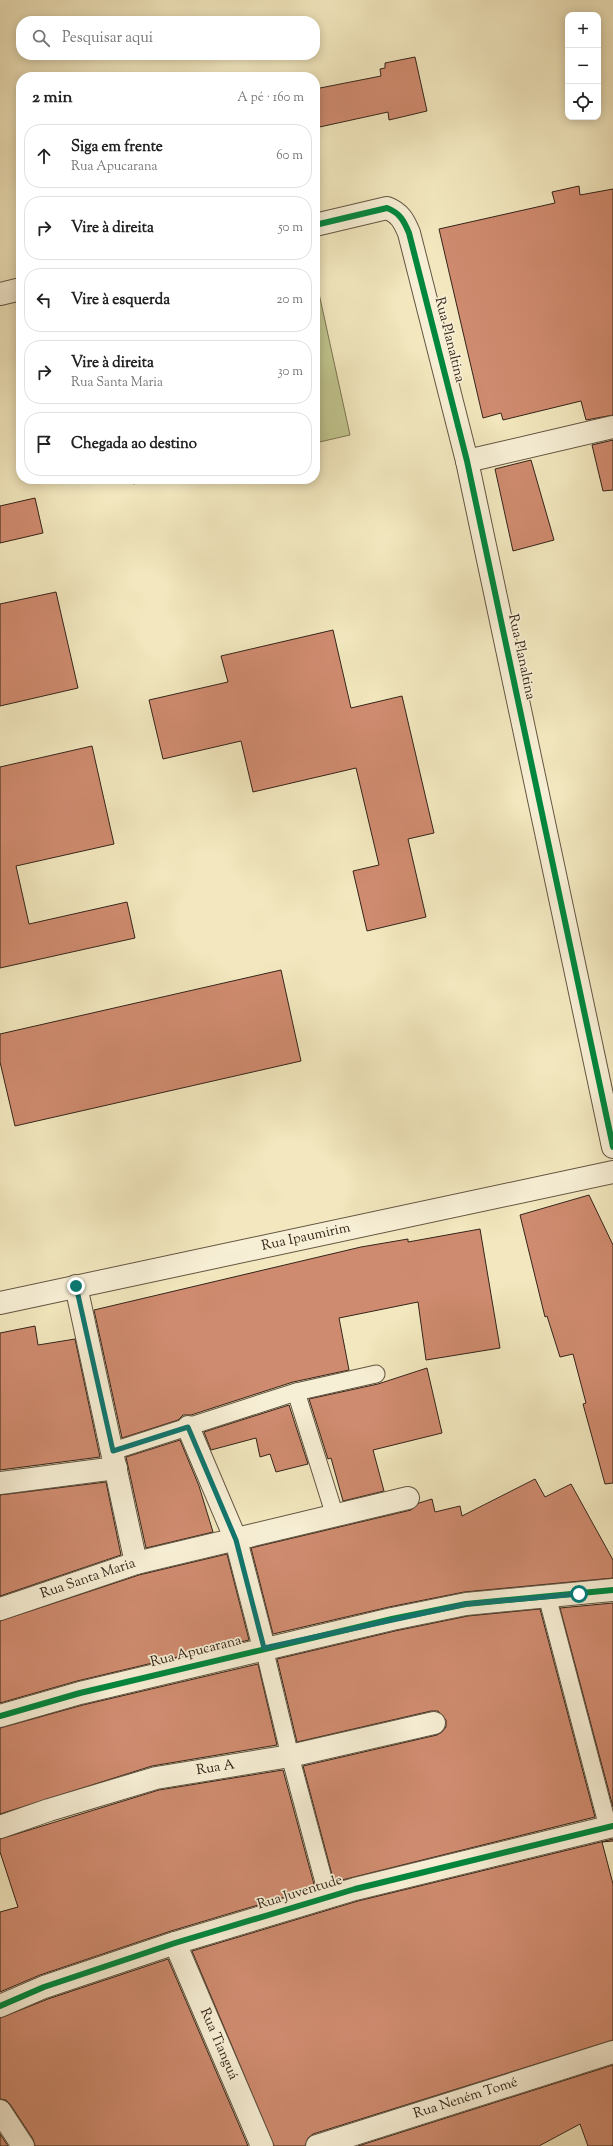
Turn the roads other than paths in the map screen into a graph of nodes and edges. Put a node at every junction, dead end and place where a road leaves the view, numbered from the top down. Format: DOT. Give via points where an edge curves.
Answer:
graph roads {
  1 [pos="320,224"];
  2 [pos="16,290"];
  3 [pos="0,294"];
  4 [pos="613,427"];
  5 [pos="467,461"];
  6 [pos="613,1147"];
  7 [pos="613,1172"];
  8 [pos="76,1286"];
  9 [pos="0,1303"];
  10 [pos="376,1374"];
  11 [pos="296,1392"];
  12 [pos="188,1427"];
  13 [pos="114,1460"];
  14 [pos="0,1483"];
  15 [pos="408,1498"];
  16 [pos="335,1516"];
  17 [pos="236,1540"];
  18 [pos="136,1563"];
  19 [pos="613,1590"];
  20 [pos="548,1596"];
  21 [pos="0,1609"];
  22 [pos="264,1648"];
  23 [pos="0,1716"];
  24 [pos="434,1723"];
  25 [pos="290,1756"];
  26 [pos="610,1826"];
  27 [pos="0,1827"];
  28 [pos="328,1897"];
  29 [pos="175,1943"];
  30 [pos="0,2006"];
  31 [pos="613,2052"];
  32 [pos="0,2112"];
  33 [pos="23,2146"];
  34 [pos="262,2146"];
  35 [pos="317,2146"];
  1 -- 5 [label="street, Rua Planaltina" via="387,208 396,211 404,221"];
  2 -- 3 [label="street"];
  4 -- 5 [label="street"];
  5 -- 6 [label="street, Rua Planaltina"];
  7 -- 8 [label="street, Rua Ipaumirim"];
  8 -- 9 [label="street, Rua Ipaumirim"];
  8 -- 13 [label="street, Rua Santa Maria"];
  10 -- 11 [label="lane"];
  11 -- 12 [label="lane"];
  11 -- 16 [label="lane"];
  12 -- 13 [label="lane"];
  12 -- 17 [label="street"];
  13 -- 14 [label="street"];
  13 -- 18 [label="street, Rua Santa Maria"];
  15 -- 16 [label="street"];
  16 -- 17 [label="street"];
  17 -- 18 [label="street"];
  17 -- 22 [label="street"];
  18 -- 21 [label="street, Rua Santa Maria"];
  19 -- 20 [label="street, Rua Apucarana"];
  20 -- 22 [label="street, Rua Apucarana" via="466,1604"];
  20 -- 26 [label="lane"];
  22 -- 23 [label="street, Rua Apucarana" via="80,1693"];
  22 -- 25 [label="lane"];
  24 -- 25 [label="street, Rua A"];
  25 -- 27 [label="street, Rua A" via="156,1778"];
  25 -- 28 [label="lane"];
  26 -- 28 [label="street, Rua Juventude"];
  28 -- 29 [label="street, Rua Juventude"];
  29 -- 30 [label="street, Rua Juventude" via="44,1987"];
  29 -- 34 [label="street, Rua Tianguá"];
  31 -- 35 [label="street, Rua Neném Tomé"];
  32 -- 33 [label="street"];
}
